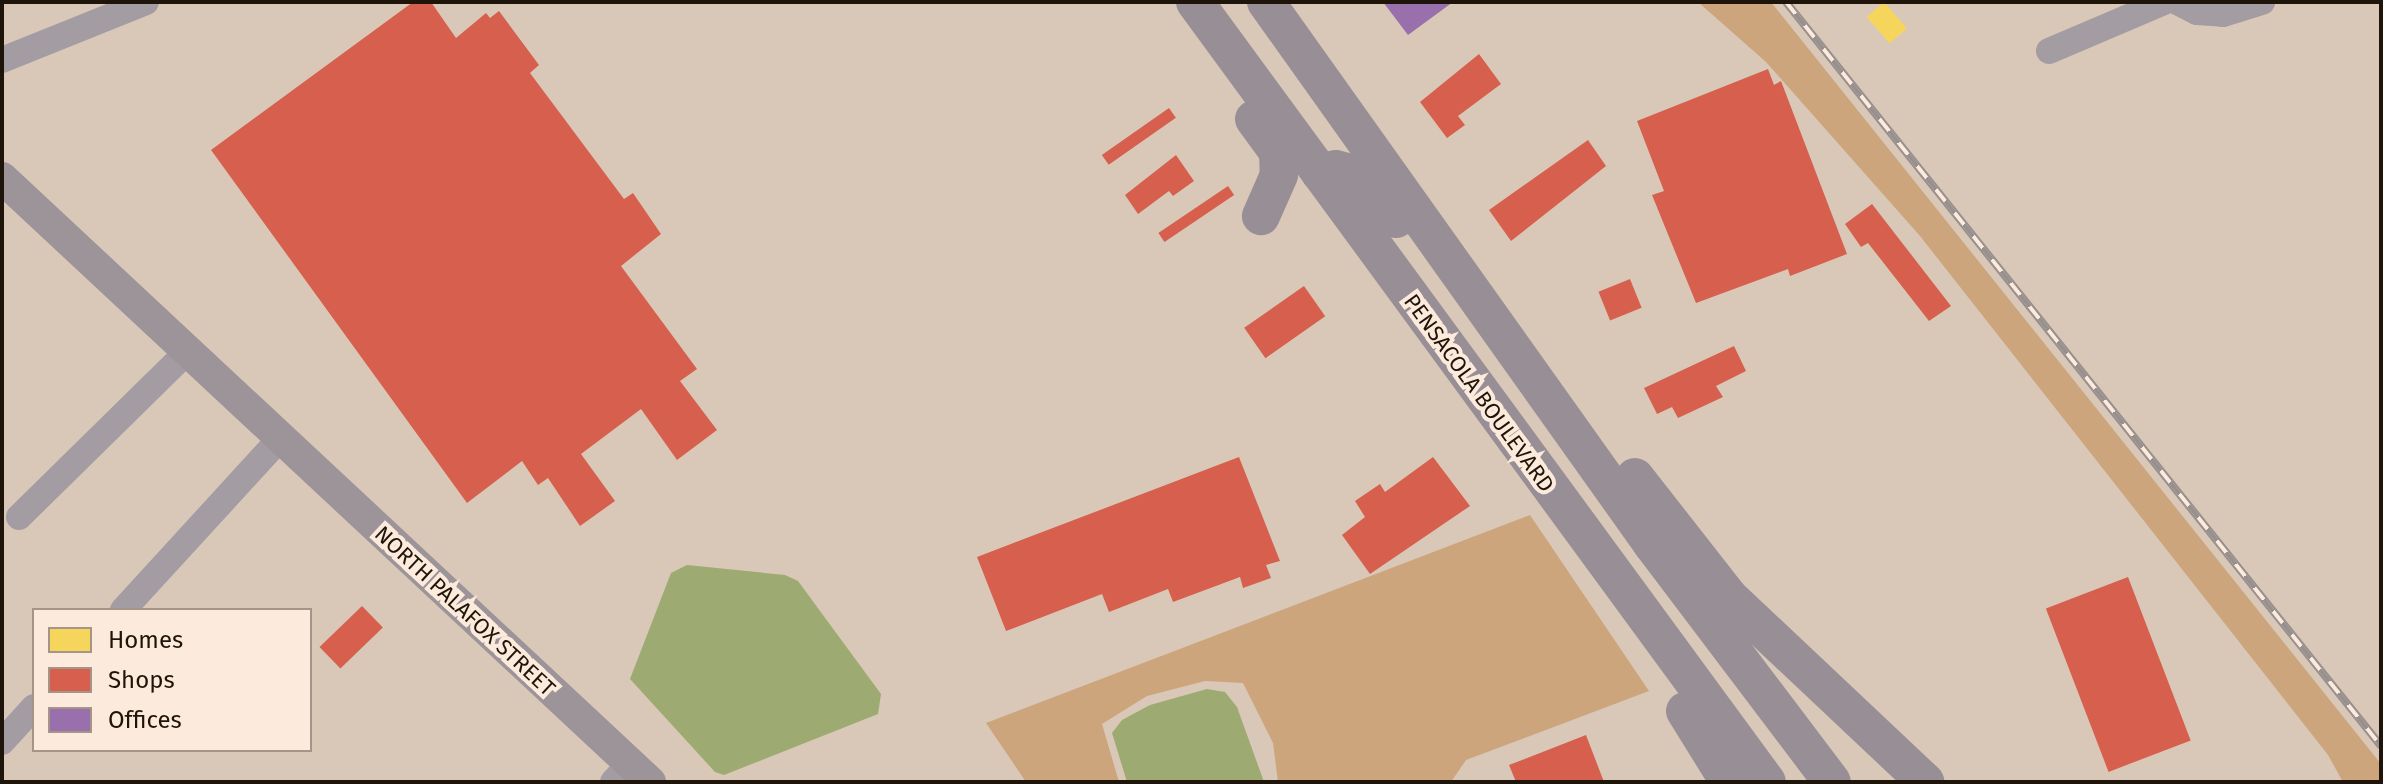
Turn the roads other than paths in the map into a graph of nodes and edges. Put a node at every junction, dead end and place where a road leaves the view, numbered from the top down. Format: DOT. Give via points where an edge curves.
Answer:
graph roads {
  1 [pos="146,2"];
  2 [pos="1194,2"];
  3 [pos="2164,2"];
  4 [pos="2177,2"];
  5 [pos="2262,2"];
  6 [pos="1267,7"];
  7 [pos="2049,51"];
  8 [pos="2,60"];
  9 [pos="1320,173"];
  10 [pos="2,178"];
  11 [pos="1261,216"];
  12 [pos="1423,219"];
  13 [pos="187,352"];
  14 [pos="1566,424"];
  15 [pos="279,440"];
  16 [pos="1551,494"];
  17 [pos="19,517"];
  18 [pos="125,608"];
  19 [pos="32,709"];
  20 [pos="2,742"];
  21 [pos="631,776"];
  22 [pos="1729,782"];
  23 [pos="1767,782"];
  24 [pos="1832,782"];
  25 [pos="1925,782"];
  1 -- 8 [label="street"];
  2 -- 9 [label="highway, PENSACOLA BOULEVARD"];
  2 -- 11 [label="highway" via="1200,45 1278,152 1279,175"];
  3 -- 7 [label="street"];
  4 -- 5 [label="street" via="2197,12 2223,14"];
  6 -- 12 [label="highway"];
  9 -- 14 [label="highway" via="1336,169 1355,174 1377,194 1518,388"];
  9 -- 16 [label="highway, PENSACOLA BOULEVARD"];
  10 -- 13 [label="main road, NORTH PALAFOX STREET"];
  12 -- 14 [label="highway"];
  12 -- 25 [label="highway" via="1532,343 1729,597"];
  13 -- 15 [label="main road, NORTH PALAFOX STREET"];
  13 -- 17 [label="street"];
  14 -- 24 [label="highway"];
  15 -- 18 [label="street"];
  15 -- 21 [label="main road, NORTH PALAFOX STREET"];
  16 -- 22 [label="highway"];
  16 -- 23 [label="highway, PENSACOLA BOULEVARD"];
  19 -- 20 [label="street"];
}
